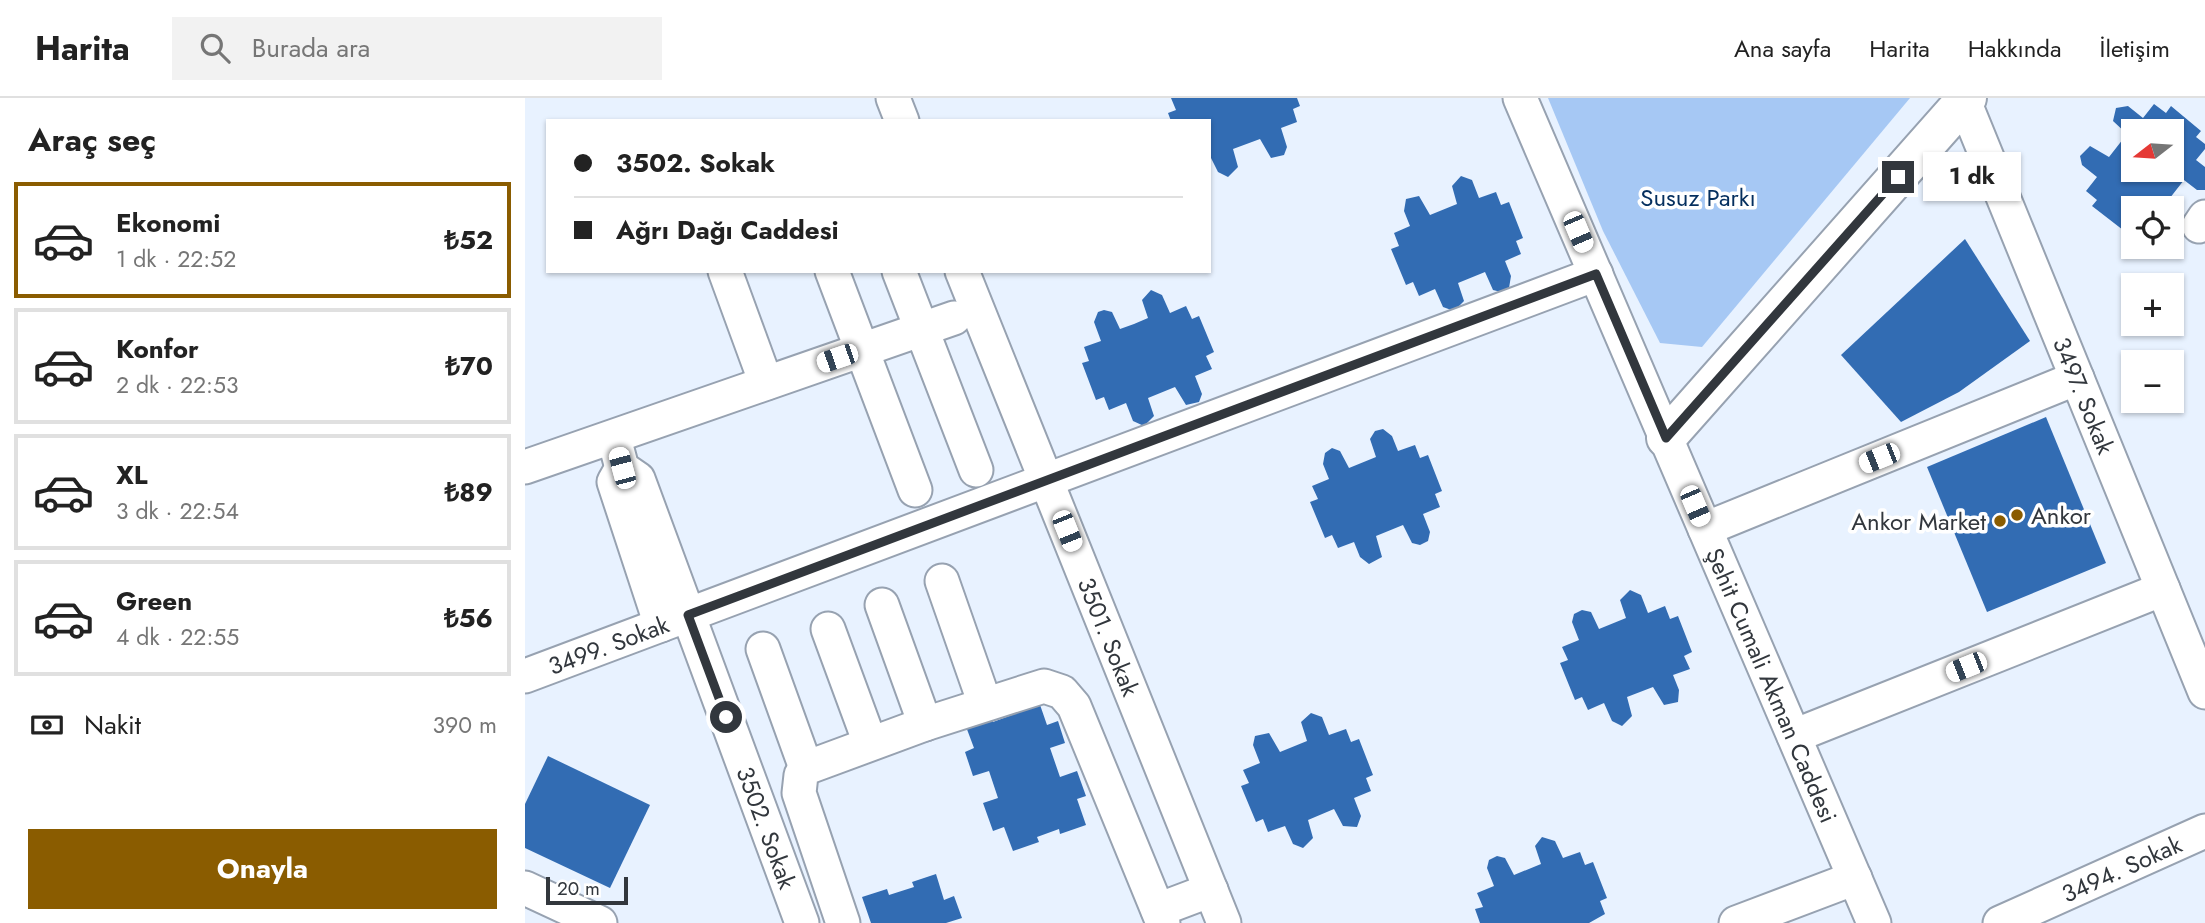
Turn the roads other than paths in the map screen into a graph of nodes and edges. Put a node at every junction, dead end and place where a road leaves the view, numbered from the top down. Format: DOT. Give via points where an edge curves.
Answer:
graph roads {
  1 [pos="893,98"];
  2 [pos="1521,98"];
  3 [pos="1966,99"];
  4 [pos="901,119"];
  5 [pos="726,273"];
  6 [pos="833,273"];
  7 [pos="900,273"];
  8 [pos="964,273"];
  9 [pos="1596,274"];
  10 [pos="954,318"];
  11 [pos="922,329"];
  12 [pos="861,349"];
  13 [pos="2077,378"];
  14 [pos="766,383"];
  15 [pos="1666,438"];
  16 [pos="618,453"];
  17 [pos="525,467"];
  18 [pos="976,470"];
  19 [pos="1046,480"];
  20 [pos="915,490"];
  21 [pos="1705,528"];
  22 [pos="942,581"];
  23 [pos="2163,589"];
  24 [pos="882,605"];
  25 [pos="674,620"];
  26 [pos="828,629"];
  27 [pos="763,649"];
  28 [pos="525,676"];
  29 [pos="2205,692"];
  30 [pos="985,704"];
  31 [pos="925,724"];
  32 [pos="1794,736"];
  33 [pos="870,743"];
  34 [pos="806,768"];
  35 [pos="2205,831"];
  36 [pos="1855,878"];
  37 [pos="525,888"];
  38 [pos="1211,890"];
  39 [pos="1161,916"];
  40 [pos="600,923"];
  41 [pos="802,923"];
  42 [pos="843,923"];
  43 [pos="1224,923"];
  44 [pos="1736,923"];
  45 [pos="1874,923"];
  46 [pos="2000,923"];
  1 -- 4 [label="street"];
  2 -- 9 [label="street, Şehit Cumali Akman Caddesi"];
  3 -- 13 [label="street, 3497. Sokak"];
  3 -- 15 [label="main road"];
  5 -- 14 [label="street"];
  6 -- 12 [label="street"];
  7 -- 11 [label="street"];
  8 -- 19 [label="street, 3501. Sokak"];
  9 -- 15 [label="street, Şehit Cumali Akman Caddesi"];
  9 -- 19 [label="street, 3499. Sokak"];
  10 -- 11 [label="street"];
  11 -- 12 [label="street"];
  11 -- 18 [label="street"];
  12 -- 14 [label="street"];
  12 -- 20 [label="street"];
  13 -- 21 [label="street"];
  13 -- 23 [label="street, 3497. Sokak"];
  14 -- 16 [label="street"];
  15 -- 21 [label="street, Şehit Cumali Akman Caddesi"];
  16 -- 17 [label="street"];
  16 -- 25 [label="street, 3502. Sokak" via="638,479"];
  19 -- 25 [label="street, 3499. Sokak"];
  19 -- 38 [label="street, 3501. Sokak"];
  21 -- 32 [label="street, Şehit Cumali Akman Caddesi"];
  22 -- 30 [label="street"];
  23 -- 29 [label="street, 3497. Sokak"];
  23 -- 32 [label="street"];
  24 -- 31 [label="street"];
  25 -- 28 [label="street, 3499. Sokak"];
  25 -- 41 [label="street, 3502. Sokak"];
  26 -- 33 [label="street"];
  27 -- 34 [label="street"];
  30 -- 31 [label="street"];
  30 -- 39 [label="street" via="1044,686 1062,692 1074,706"];
  31 -- 33 [label="street"];
  32 -- 36 [label="street, Şehit Cumali Akman Caddesi"];
  33 -- 34 [label="street"];
  34 -- 42 [label="street" via="799,793"];
  35 -- 46 [label="street, 3494. Sokak"];
  36 -- 44 [label="street"];
  36 -- 45 [label="street, Şehit Cumali Akman Caddesi"];
  37 -- 40 [label="street"];
  38 -- 39 [label="street"];
  38 -- 43 [label="street, 3501. Sokak"];
}
